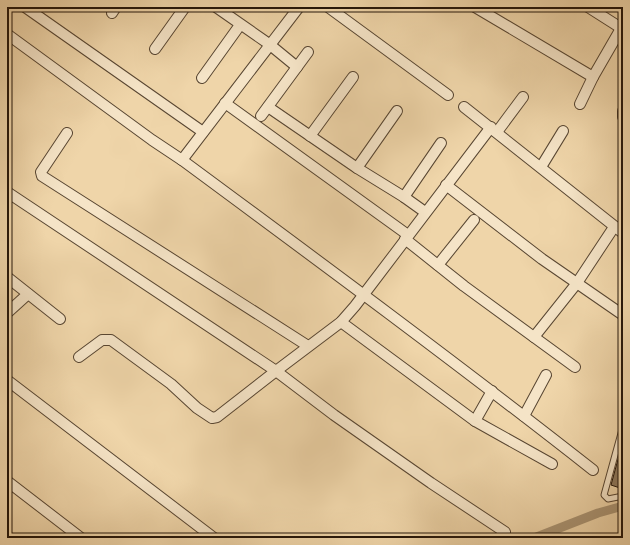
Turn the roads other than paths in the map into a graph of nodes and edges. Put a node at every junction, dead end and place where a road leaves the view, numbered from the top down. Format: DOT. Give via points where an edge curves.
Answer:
graph roads {
  1 [pos="25,7"];
  2 [pos="185,7"];
  3 [pos="216,7"];
  4 [pos="299,7"];
  5 [pos="328,7"];
  6 [pos="475,7"];
  7 [pos="588,7"];
  8 [pos="240,25"];
  9 [pos="622,27"];
  10 [pos="7,34"];
  11 [pos="269,44"];
  12 [pos="155,49"];
  13 [pos="308,52"];
  14 [pos="297,67"];
  15 [pos="353,77"];
  16 [pos="593,77"];
  17 [pos="202,78"];
  18 [pos="448,95"];
  19 [pos="523,96"];
  20 [pos="225,103"];
  21 [pos="580,104"];
  22 [pos="268,107"];
  23 [pos="464,107"];
  24 [pos="397,111"];
  25 [pos="623,111"];
  26 [pos="261,116"];
  27 [pos="623,117"];
  28 [pos="494,130"];
  29 [pos="564,131"];
  30 [pos="203,132"];
  31 [pos="67,133"];
  32 [pos="310,136"];
  33 [pos="441,143"];
  34 [pos="182,160"];
  35 [pos="541,167"];
  36 [pos="357,168"];
  37 [pos="446,185"];
  38 [pos="7,192"];
  39 [pos="404,197"];
  40 [pos="426,212"];
  41 [pos="474,220"];
  42 [pos="614,227"];
  43 [pos="623,233"];
  44 [pos="406,237"];
  45 [pos="438,265"];
  46 [pos="7,277"];
  47 [pos="577,283"];
  48 [pos="28,294"];
  49 [pos="363,294"];
  50 [pos="7,313"];
  51 [pos="623,315"];
  52 [pos="60,319"];
  53 [pos="340,322"];
  54 [pos="534,337"];
  55 [pos="308,346"];
  56 [pos="78,358"];
  57 [pos="575,367"];
  58 [pos="276,371"];
  59 [pos="546,375"];
  60 [pos="7,380"];
  61 [pos="492,391"];
  62 [pos="524,416"];
  63 [pos="475,421"];
  64 [pos="623,426"];
  65 [pos="552,464"];
  66 [pos="593,470"];
  67 [pos="7,481"];
  68 [pos="623,496"];
  69 [pos="505,532"];
  70 [pos="81,538"];
  71 [pos="214,538"];
  1 -- 30 [label="street"];
  2 -- 12 [label="street"];
  3 -- 8 [label="street"];
  4 -- 11 [label="street"];
  5 -- 18 [label="street"];
  6 -- 16 [label="street"];
  7 -- 9 [label="street"];
  8 -- 11 [label="street"];
  8 -- 17 [label="street"];
  9 -- 16 [label="street"];
  10 -- 34 [label="street"];
  11 -- 14 [label="street"];
  11 -- 20 [label="street"];
  13 -- 14 [label="street"];
  14 -- 22 [label="street"];
  15 -- 32 [label="street"];
  16 -- 21 [label="street"];
  19 -- 28 [label="street"];
  20 -- 30 [label="street"];
  20 -- 44 [label="street"];
  22 -- 26 [label="street"];
  22 -- 32 [label="street"];
  23 -- 28 [label="street"];
  24 -- 36 [label="street"];
  25 -- 27 [label="street"];
  28 -- 35 [label="street"];
  28 -- 37 [label="street"];
  29 -- 35 [label="street"];
  30 -- 34 [label="street"];
  31 -- 55 [label="street" via="41,172 42,176"];
  32 -- 36 [label="street"];
  33 -- 39 [label="street"];
  34 -- 49 [label="street"];
  35 -- 42 [label="street"];
  36 -- 39 [label="street"];
  37 -- 40 [label="street"];
  37 -- 47 [label="street"];
  38 -- 58 [label="street"];
  39 -- 40 [label="street"];
  40 -- 44 [label="street"];
  41 -- 45 [label="street"];
  42 -- 43 [label="street"];
  42 -- 47 [label="street"];
  44 -- 45 [label="street"];
  44 -- 49 [label="street"];
  45 -- 54 [label="street"];
  46 -- 48 [label="street"];
  47 -- 51 [label="street"];
  47 -- 54 [label="street"];
  48 -- 50 [label="street"];
  48 -- 52 [label="street"];
  49 -- 53 [label="street"];
  49 -- 61 [label="street"];
  53 -- 55 [label="street"];
  53 -- 63 [label="street"];
  54 -- 57 [label="street"];
  55 -- 58 [label="street"];
  56 -- 58 [label="street" via="102,340 111,340 212,418 217,417"];
  58 -- 69 [label="street" via="431,483"];
  59 -- 62 [label="street"];
  60 -- 71 [label="street"];
  61 -- 62 [label="street"];
  61 -- 63 [label="street"];
  62 -- 66 [label="street"];
  63 -- 65 [label="street"];
  64 -- 68 [label="lane" via="604,495 608,499"];
  67 -- 70 [label="street"];
}
